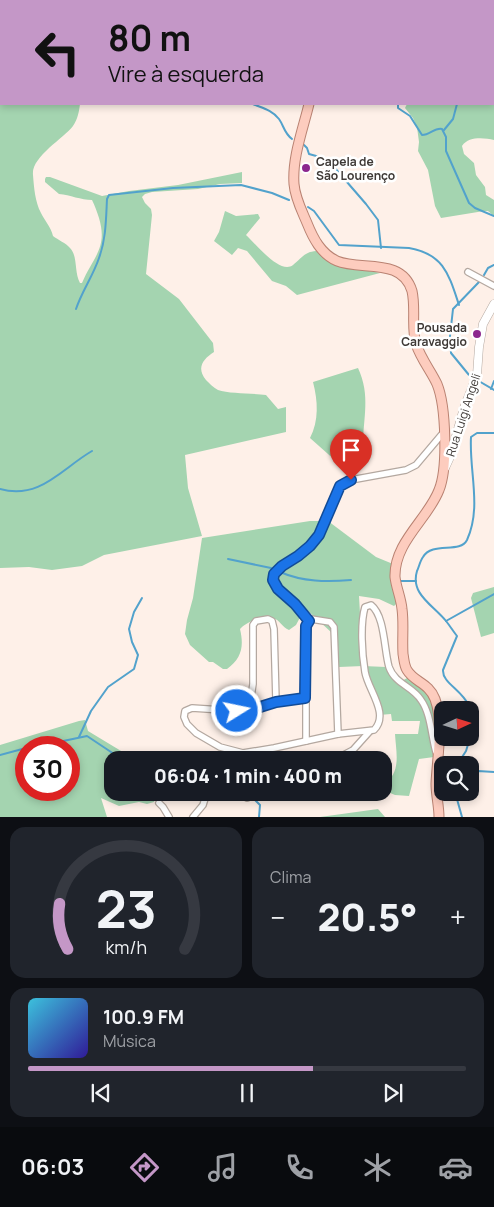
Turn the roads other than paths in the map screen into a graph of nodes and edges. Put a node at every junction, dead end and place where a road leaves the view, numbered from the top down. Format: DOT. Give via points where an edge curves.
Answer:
graph roads {
  1 [pos="309,105"];
  2 [pos="468,272"];
  3 [pos="494,286"];
  4 [pos="494,304"];
  5 [pos="443,433"];
  6 [pos="444,469"];
  7 [pos="309,621"];
  8 [pos="305,698"];
  9 [pos="276,702"];
  10 [pos="248,710"];
  11 [pos="370,731"];
  12 [pos="338,734"];
  13 [pos="306,741"];
  14 [pos="351,751"];
  15 [pos="438,756"];
  16 [pos="204,801"];
  17 [pos="437,801"];
  18 [pos="159,803"];
  19 [pos="168,817"];
  20 [pos="193,817"];
  21 [pos="438,817"];
  1 -- 5 [label="main road" via="294,174 296,196 312,237 338,261 392,269 406,280 413,300 416,343 440,393"];
  2 -- 3 [label="street"];
  4 -- 6 [label="street, Rua Luigi Angeli" via="483,324 477,375"];
  5 -- 6 [label="main road"];
  5 -- 7 [label="street" via="416,465 406,470 351,480 340,486 319,535 298,556 276,570 275,586"];
  6 -- 15 [label="main road" via="434,502 402,548 395,577 402,609 405,665 410,674 428,686 438,709"];
  7 -- 8 [label="street" via="306,626"];
  7 -- 12 [label="street" via="330,622 334,628"];
  8 -- 9 [label="street"];
  8 -- 13 [label="street"];
  9 -- 10 [label="street"];
  9 -- 10 [label="street" via="274,629 268,619 256,621 253,625 253,684"];
  10 -- 13 [label="street" via="194,708 184,714 196,733 220,747 238,752 249,753"];
  11 -- 12 [label="street"];
  11 -- 14 [label="street"];
  11 -- 15 [label="street" via="378,726 380,718 365,670 363,613 368,604 375,609 381,625 390,670 395,679 420,698 426,709"];
  12 -- 13 [label="street"];
  16 -- 20 [label="street"];
  17 -- 21 [label="main road"];
  18 -- 19 [label="street"];
}
